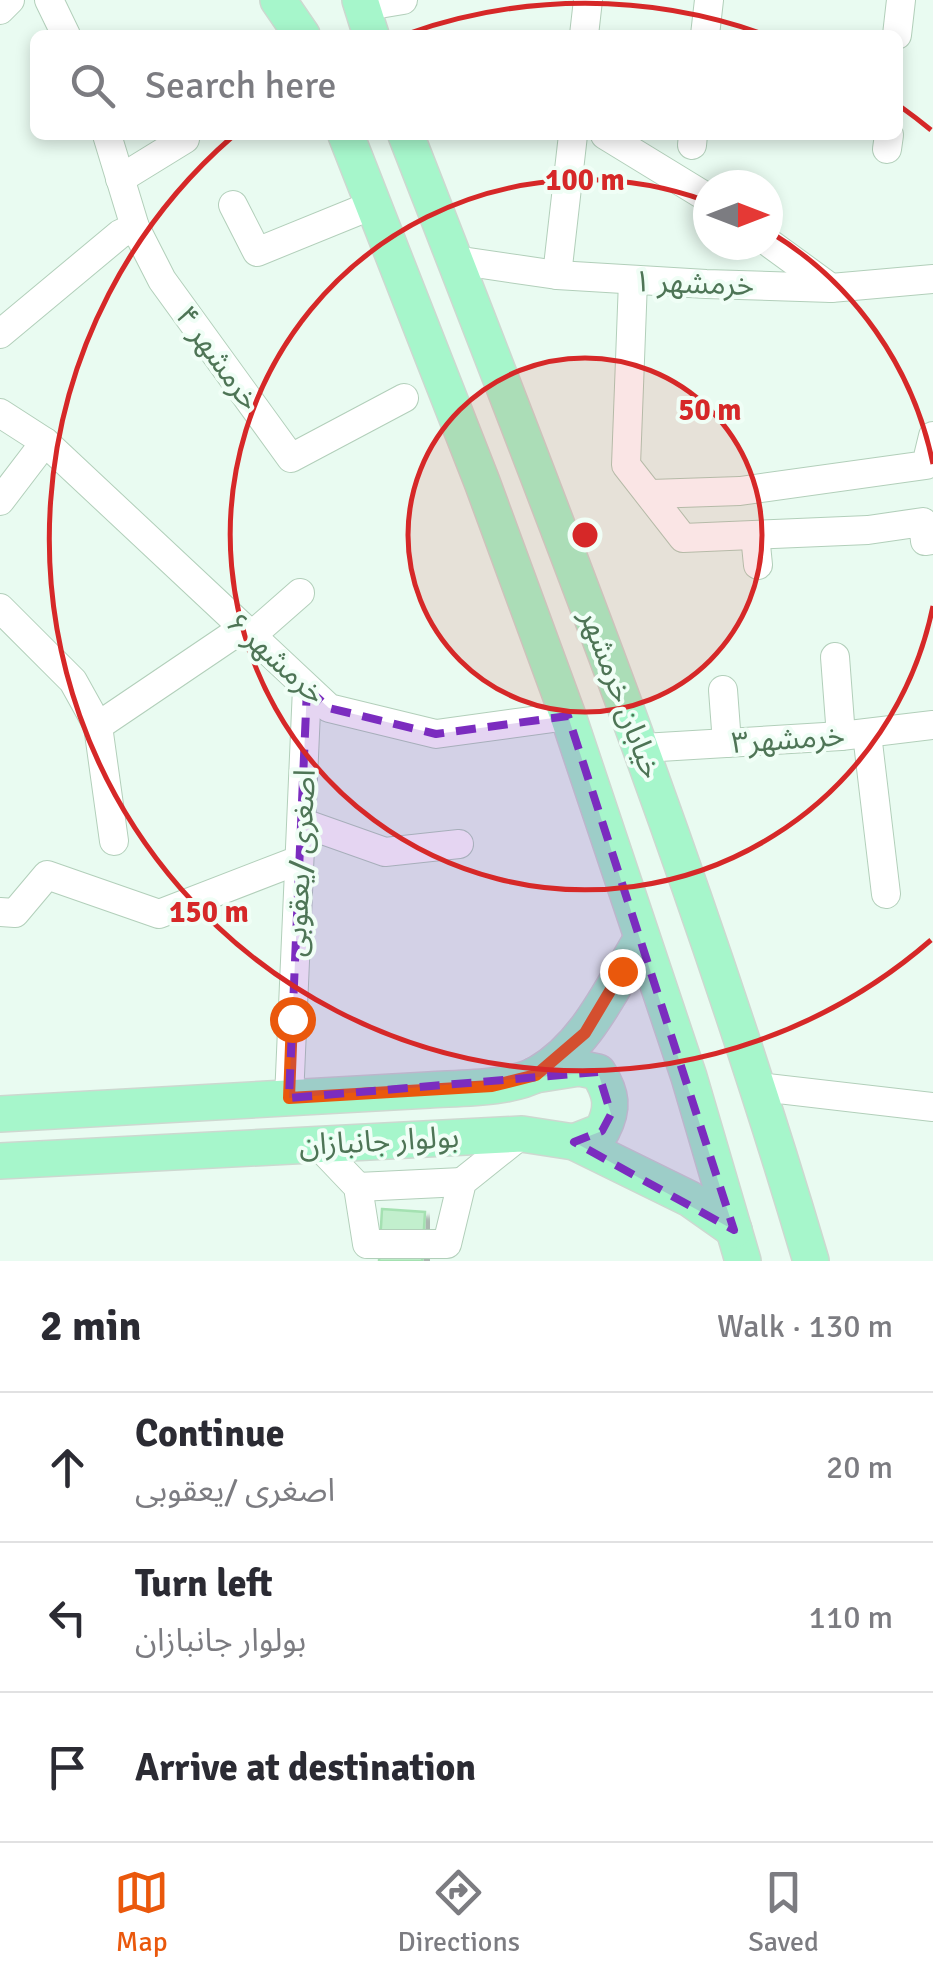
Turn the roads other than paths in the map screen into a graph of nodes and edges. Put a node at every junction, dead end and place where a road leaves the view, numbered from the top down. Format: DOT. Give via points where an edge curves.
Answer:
graph roads {
  1 [pos="10,0"];
  2 [pos="50,0"];
  3 [pos="278,0"];
  4 [pos="402,0"];
  5 [pos="588,0"];
  6 [pos="709,0"];
  7 [pos="900,0"];
  8 [pos="0,10"];
  9 [pos="364,14"];
  10 [pos="64,30"];
  11 [pos="299,30"];
  12 [pos="585,30"];
  13 [pos="706,30"];
  14 [pos="898,30"];
  15 [pos="108,140"];
  16 [pos="183,140"];
  17 [pos="351,140"];
  18 [pos="408,140"];
  19 [pos="572,140"];
  20 [pos="612,140"];
  21 [pos="120,179"];
  22 [pos="693,189"];
  23 [pos="374,204"];
  24 [pos="233,205"];
  25 [pos="135,227"];
  26 [pos="783,253"];
  27 [pos="455,260"];
  28 [pos="557,276"];
  29 [pos="633,280"];
  30 [pos="932,285"];
  31 [pos="832,288"];
  32 [pos="0,334"];
  33 [pos="404,398"];
  34 [pos="0,414"];
  35 [pos="933,436"];
  36 [pos="45,442"];
  37 [pos="651,494"];
  38 [pos="0,501"];
  39 [pos="755,535"];
  40 [pos="933,540"];
  41 [pos="758,566"];
  42 [pos="300,593"];
  43 [pos="0,608"];
  44 [pos="247,632"];
  45 [pos="835,657"];
  46 [pos="307,688"];
  47 [pos="723,690"];
  48 [pos="568,716"];
  49 [pos="933,725"];
  50 [pos="98,726"];
  51 [pos="854,735"];
  52 [pos="727,742"];
  53 [pos="642,748"];
  54 [pos="303,822"];
  55 [pos="114,841"];
  56 [pos="459,844"];
  57 [pos="299,860"];
  58 [pos="886,894"];
  59 [pos="0,912"];
  60 [pos="640,940"];
  61 [pos="536,1075"];
  62 [pos="760,1088"];
  63 [pos="289,1098"];
  64 [pos="933,1106"];
  65 [pos="0,1114"];
  66 [pos="522,1134"];
  67 [pos="574,1142"];
  68 [pos="318,1144"];
  69 [pos="0,1161"];
  70 [pos="462,1182"];
  71 [pos="358,1186"];
  72 [pos="739,1246"];
  73 [pos="811,1261"];
  1 -- 8 [label="street"];
  2 -- 10 [label="street"];
  3 -- 11 [label="main road"];
  4 -- 9 [label="street"];
  5 -- 12 [label="street"];
  6 -- 13 [label="street"];
  7 -- 14 [label="street"];
  15 -- 21 [label="street, خرمشهر ۴"];
  16 -- 21 [label="street"];
  17 -- 23 [label="main road, خیابان خرمشهر"];
  18 -- 27 [label="main road, خیابان خرمشهر"];
  19 -- 28 [label="street"];
  20 -- 22 [label="street"];
  21 -- 25 [label="street, خرمشهر ۴"];
  23 -- 24 [label="street" via="257,252"];
  23 -- 48 [label="main road, خیابان خرمشهر"];
  25 -- 32 [label="street"];
  25 -- 33 [label="street, خرمشهر ۴" via="162,280 291,458"];
  26 -- 31 [label="street"];
  27 -- 28 [label="street, خرمشهر ۱"];
  27 -- 53 [label="main road, خیابان خرمشهر"];
  28 -- 29 [label="street, خرمشهر ۱"];
  29 -- 31 [label="street, خرمشهر ۱"];
  29 -- 37 [label="street" via="626,464"];
  30 -- 31 [label="street, خرمشهر ۱"];
  34 -- 36 [label="street, خرمشهر ۶"];
  35 -- 37 [label="street" via="926,465 740,491"];
  36 -- 38 [label="street"];
  36 -- 44 [label="street, خرمشهر ۶"];
  37 -- 39 [label="street" via="683,538"];
  39 -- 40 [label="street" via="923,522 925,541"];
  39 -- 41 [label="street"];
  42 -- 44 [label="street"];
  43 -- 50 [label="street" via="73,681"];
  44 -- 46 [label="street, خرمشهر ۶"];
  44 -- 50 [label="street"];
  45 -- 51 [label="street"];
  46 -- 48 [label="street, خرمشهر ۶" via="329,708 436,734"];
  46 -- 54 [label="street, اصغری /یعقوبی"];
  47 -- 52 [label="street"];
  48 -- 60 [label="main road, خیابان خرمشهر"];
  49 -- 51 [label="street, خرمشهر۳"];
  50 -- 55 [label="street"];
  51 -- 52 [label="street, خرمشهر۳"];
  51 -- 58 [label="street"];
  52 -- 53 [label="street, خرمشهر۳"];
  53 -- 62 [label="main road, خیابان خرمشهر"];
  54 -- 56 [label="street" via="385,852"];
  54 -- 57 [label="street, اصغری /یعقوبی"];
  57 -- 59 [label="street" via="159,914 47,875 14,913"];
  57 -- 63 [label="street, اصغری /یعقوبی"];
  60 -- 61 [label="main road, بولوار جانبازان" via="585,1033"];
  60 -- 72 [label="main road, خیابان خرمشهر"];
  61 -- 63 [label="main road, بولوار جانبازان" via="492,1086"];
  61 -- 67 [label="main road" via="598,1072 610,1091 611,1114 602,1131"];
  62 -- 64 [label="street"];
  62 -- 73 [label="main road, خیابان خرمشهر"];
  63 -- 65 [label="main road, بولوار جانبازان"];
  66 -- 67 [label="main road, بولوار جانبازان"];
  66 -- 68 [label="main road, بولوار جانبازان"];
  66 -- 70 [label="street"];
  67 -- 72 [label="main road, بولوار جانبازان" via="690,1200"];
  68 -- 69 [label="main road, بولوار جانبازان"];
  68 -- 71 [label="street"];
  70 -- 71 [label="street"];
  70 -- 71 [label="street" via="446,1244 367,1244"];
}
